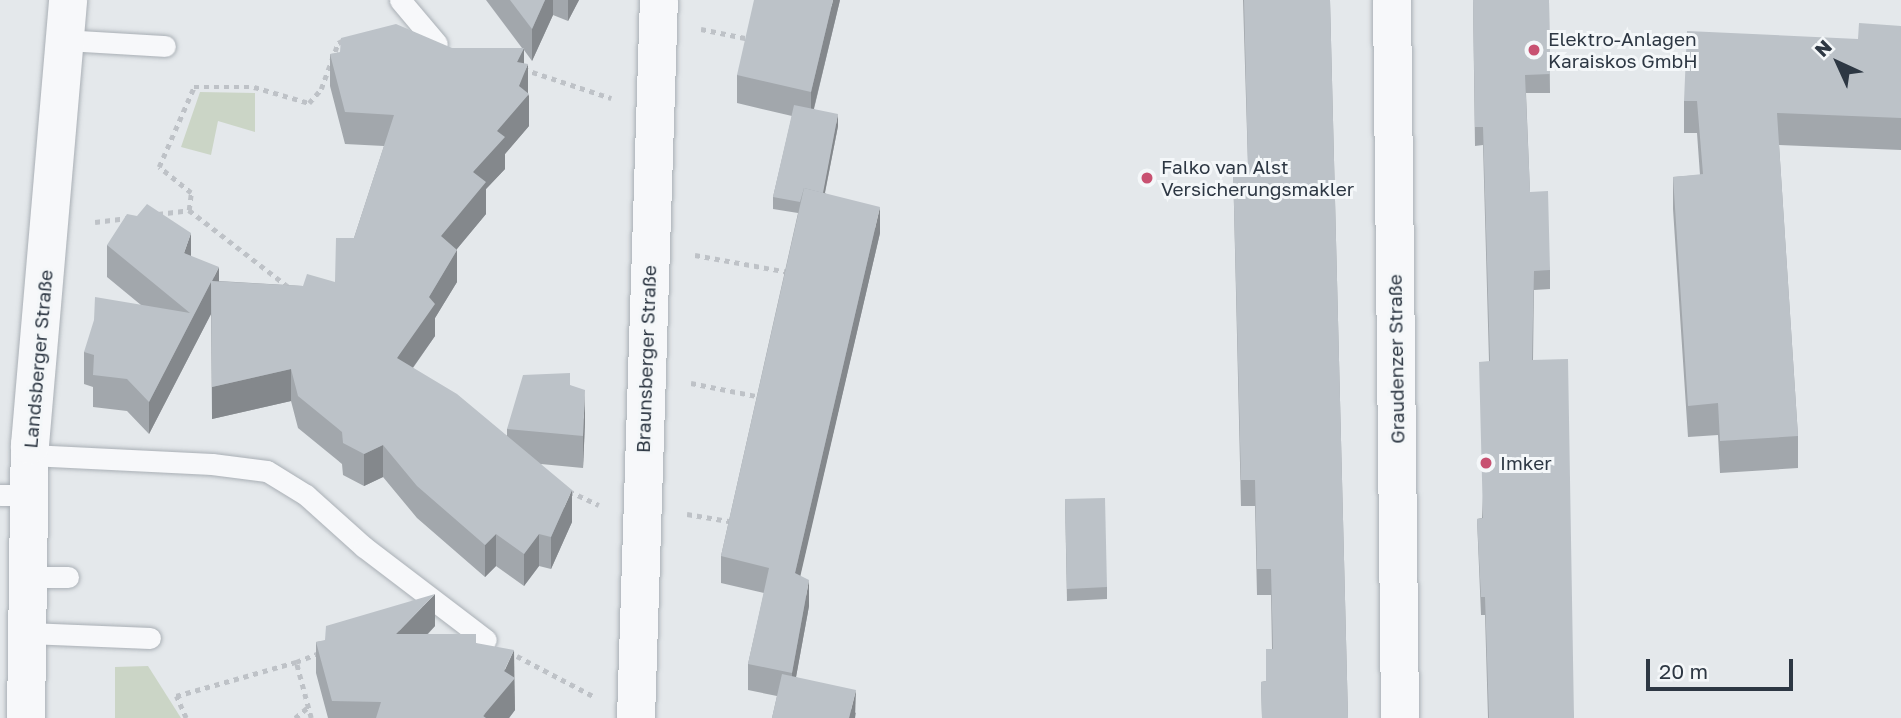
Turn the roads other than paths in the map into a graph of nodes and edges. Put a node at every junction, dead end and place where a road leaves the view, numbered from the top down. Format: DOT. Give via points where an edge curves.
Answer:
graph roads {
  1 [pos="68,0"];
  2 [pos="400,0"];
  3 [pos="659,0"];
  4 [pos="1392,0"];
  5 [pos="64,40"];
  6 [pos="437,44"];
  7 [pos="165,46"];
  8 [pos="30,455"];
  9 [pos="15,495"];
  10 [pos="28,577"];
  11 [pos="68,577"];
  12 [pos="28,633"];
  13 [pos="150,638"];
  14 [pos="486,640"];
  15 [pos="620,710"];
  16 [pos="26,718"];
  17 [pos="1400,718"];
  1 -- 5 [label="street, Landsberger Straße"];
  2 -- 6 [label="lane"];
  3 -- 15 [label="street, Braunsberger Straße"];
  4 -- 17 [label="street, Graudenzer Straße"];
  5 -- 7 [label="lane"];
  5 -- 8 [label="street, Landsberger Straße"];
  8 -- 9 [label="street, Landsberger Straße"];
  8 -- 14 [label="lane" via="267,471 306,495 363,547"];
  9 -- 10 [label="street, Landsberger Straße"];
  10 -- 11 [label="lane"];
  10 -- 12 [label="street, Landsberger Straße"];
  12 -- 13 [label="lane"];
  12 -- 16 [label="street, Landsberger Straße"];
}
